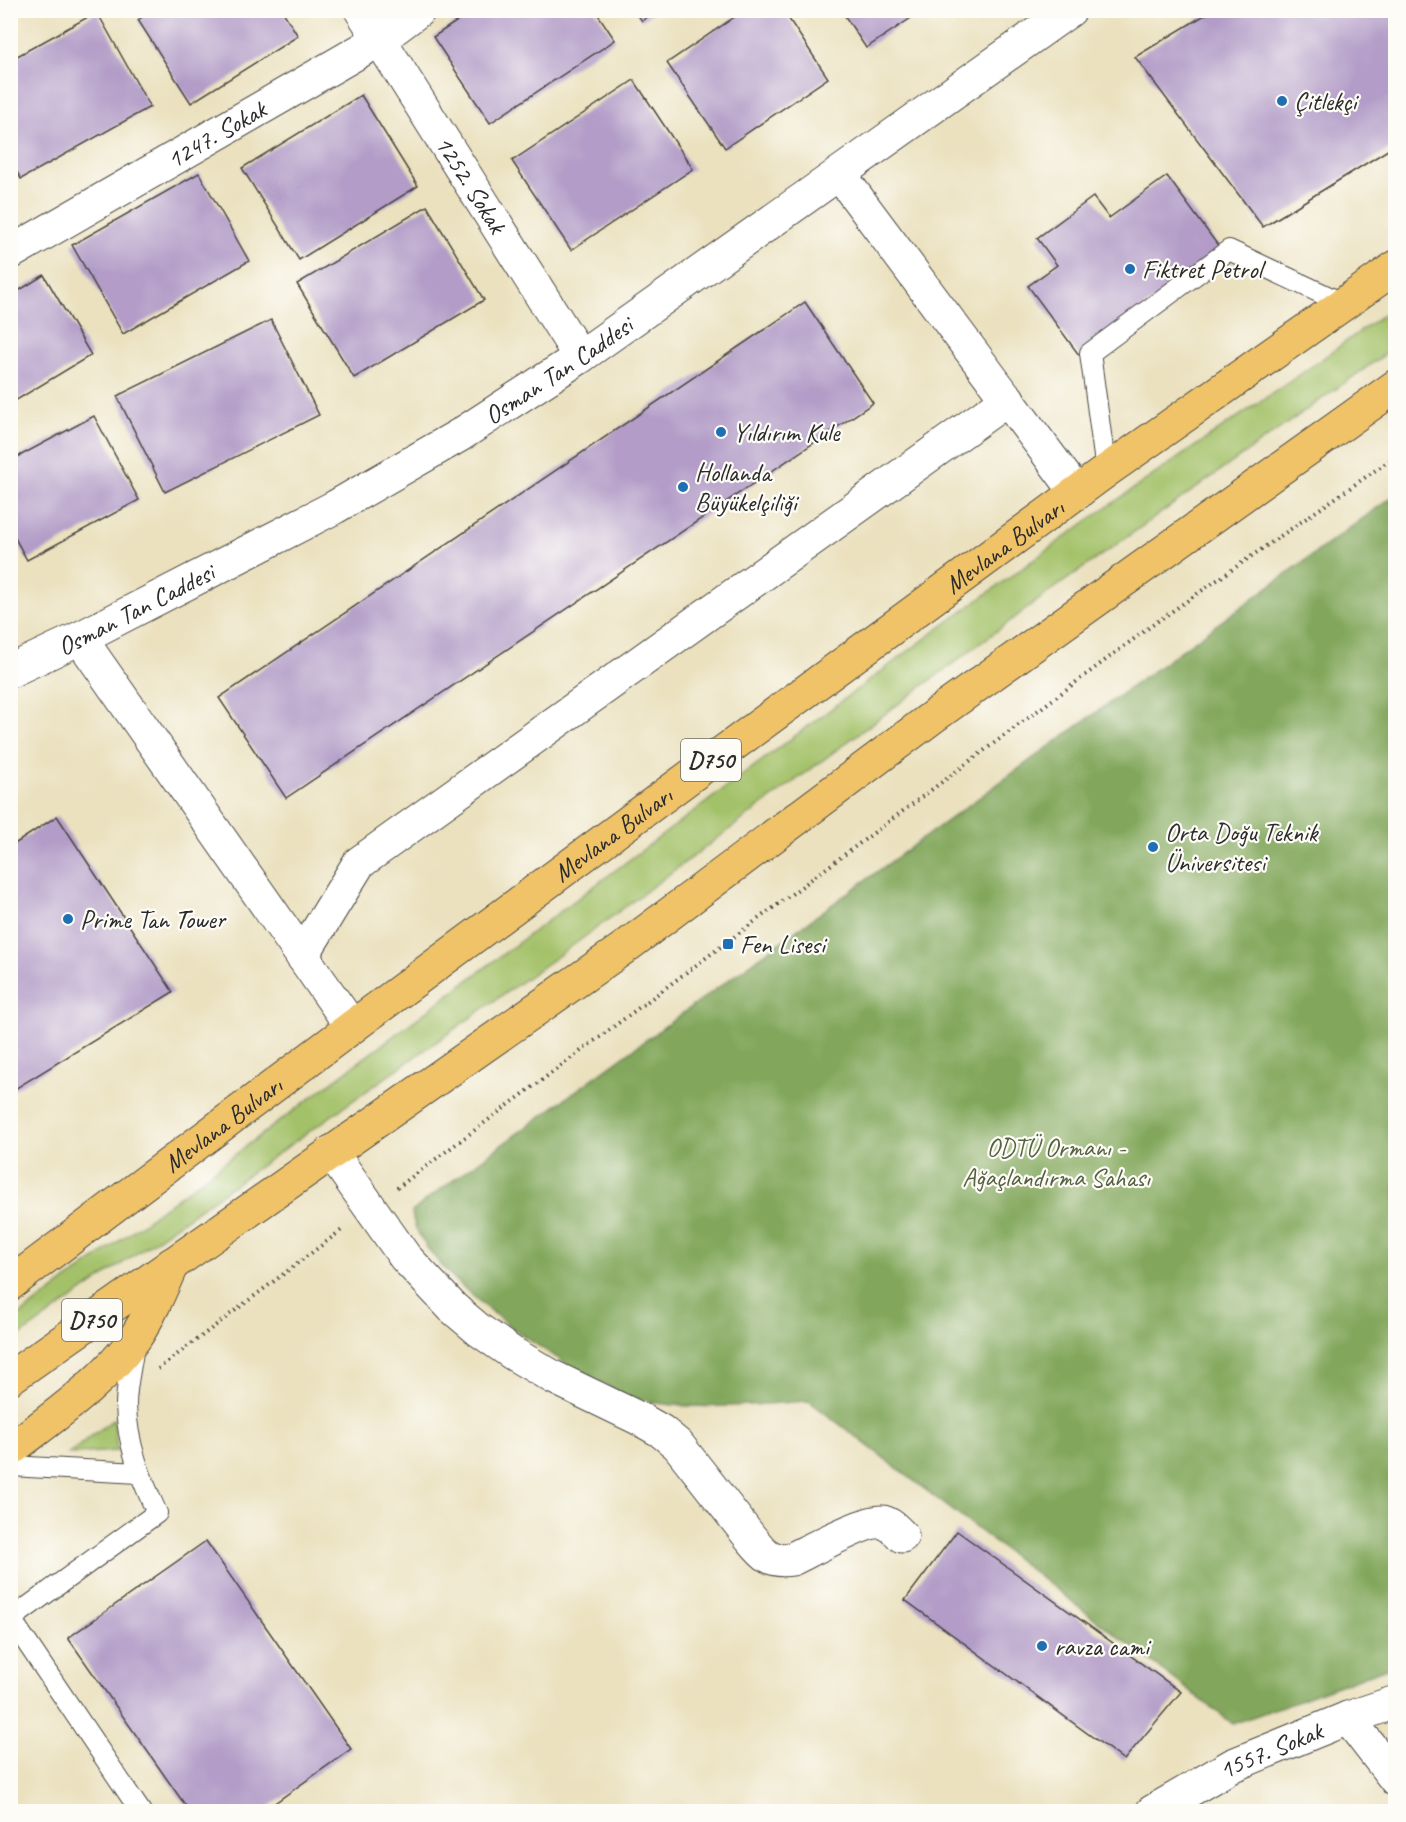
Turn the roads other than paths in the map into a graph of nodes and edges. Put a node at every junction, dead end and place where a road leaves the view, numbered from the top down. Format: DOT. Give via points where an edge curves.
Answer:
graph roads {
  1 [pos="361,10"];
  2 [pos="419,10"];
  3 [pos="1070,10"];
  4 [pos="379,40"];
  5 [pos="840,175"];
  6 [pos="10,253"];
  7 [pos="1395,267"];
  8 [pos="1344,304"];
  9 [pos="580,357"];
  10 [pos="1395,386"];
  11 [pos="1008,399"];
  12 [pos="1106,471"];
  13 [pos="1077,493"];
  14 [pos="80,638"];
  15 [pos="10,672"];
  16 [pos="302,956"];
  17 [pos="352,1027"];
  18 [pos="331,1152"];
  19 [pos="173,1262"];
  20 [pos="19,1273"];
  21 [pos="135,1338"];
  22 [pos="10,1377"];
  23 [pos="10,1450"];
  24 [pos="10,1466"];
  25 [pos="139,1473"];
  26 [pos="902,1536"];
  27 [pos="1395,1702"];
  28 [pos="1348,1718"];
  29 [pos="1395,1780"];
  30 [pos="141,1812"];
  31 [pos="1152,1812"];
  1 -- 4 [label="street, 1252. Sokak"];
  2 -- 4 [label="street, 1247. Sokak"];
  3 -- 5 [label="street, Osman Tan Caddesi"];
  4 -- 6 [label="street, 1247. Sokak"];
  4 -- 9 [label="street, 1252. Sokak"];
  5 -- 9 [label="street, Osman Tan Caddesi"];
  5 -- 11 [label="street"];
  7 -- 8 [label="highway, Mevlana Bulvarı / D750"];
  8 -- 12 [label="highway, Mevlana Bulvarı / D750"];
  8 -- 12 [label="lane" via="1229,250 1090,352"];
  9 -- 14 [label="street, Osman Tan Caddesi" via="460,435 335,507"];
  10 -- 18 [label="highway, D750" via="934,716 628,945"];
  11 -- 13 [label="street"];
  11 -- 16 [label="street" via="358,863"];
  12 -- 13 [label="highway, Mevlana Bulvarı / D750"];
  13 -- 17 [label="highway, Mevlana Bulvarı / D750"];
  14 -- 15 [label="street, Osman Tan Caddesi"];
  14 -- 16 [label="street"];
  16 -- 17 [label="street"];
  17 -- 20 [label="highway, Mevlana Bulvarı / D750"];
  18 -- 19 [label="highway, D750"];
  18 -- 26 [label="street" via="405,1257 453,1308 512,1353 661,1431 678,1445 770,1558 792,1559 881,1521"];
  19 -- 21 [label="highway"];
  19 -- 22 [label="highway, D750"];
  21 -- 23 [label="highway" via="94,1383"];
  21 -- 25 [label="lane" via="126,1403"];
  24 -- 25 [label="lane"];
  25 -- 30 [label="lane" via="157,1513 10,1619"];
  27 -- 28 [label="street, 1557. Sokak"];
  28 -- 29 [label="street"];
  28 -- 31 [label="street, 1557. Sokak" via="1233,1765"];
}
